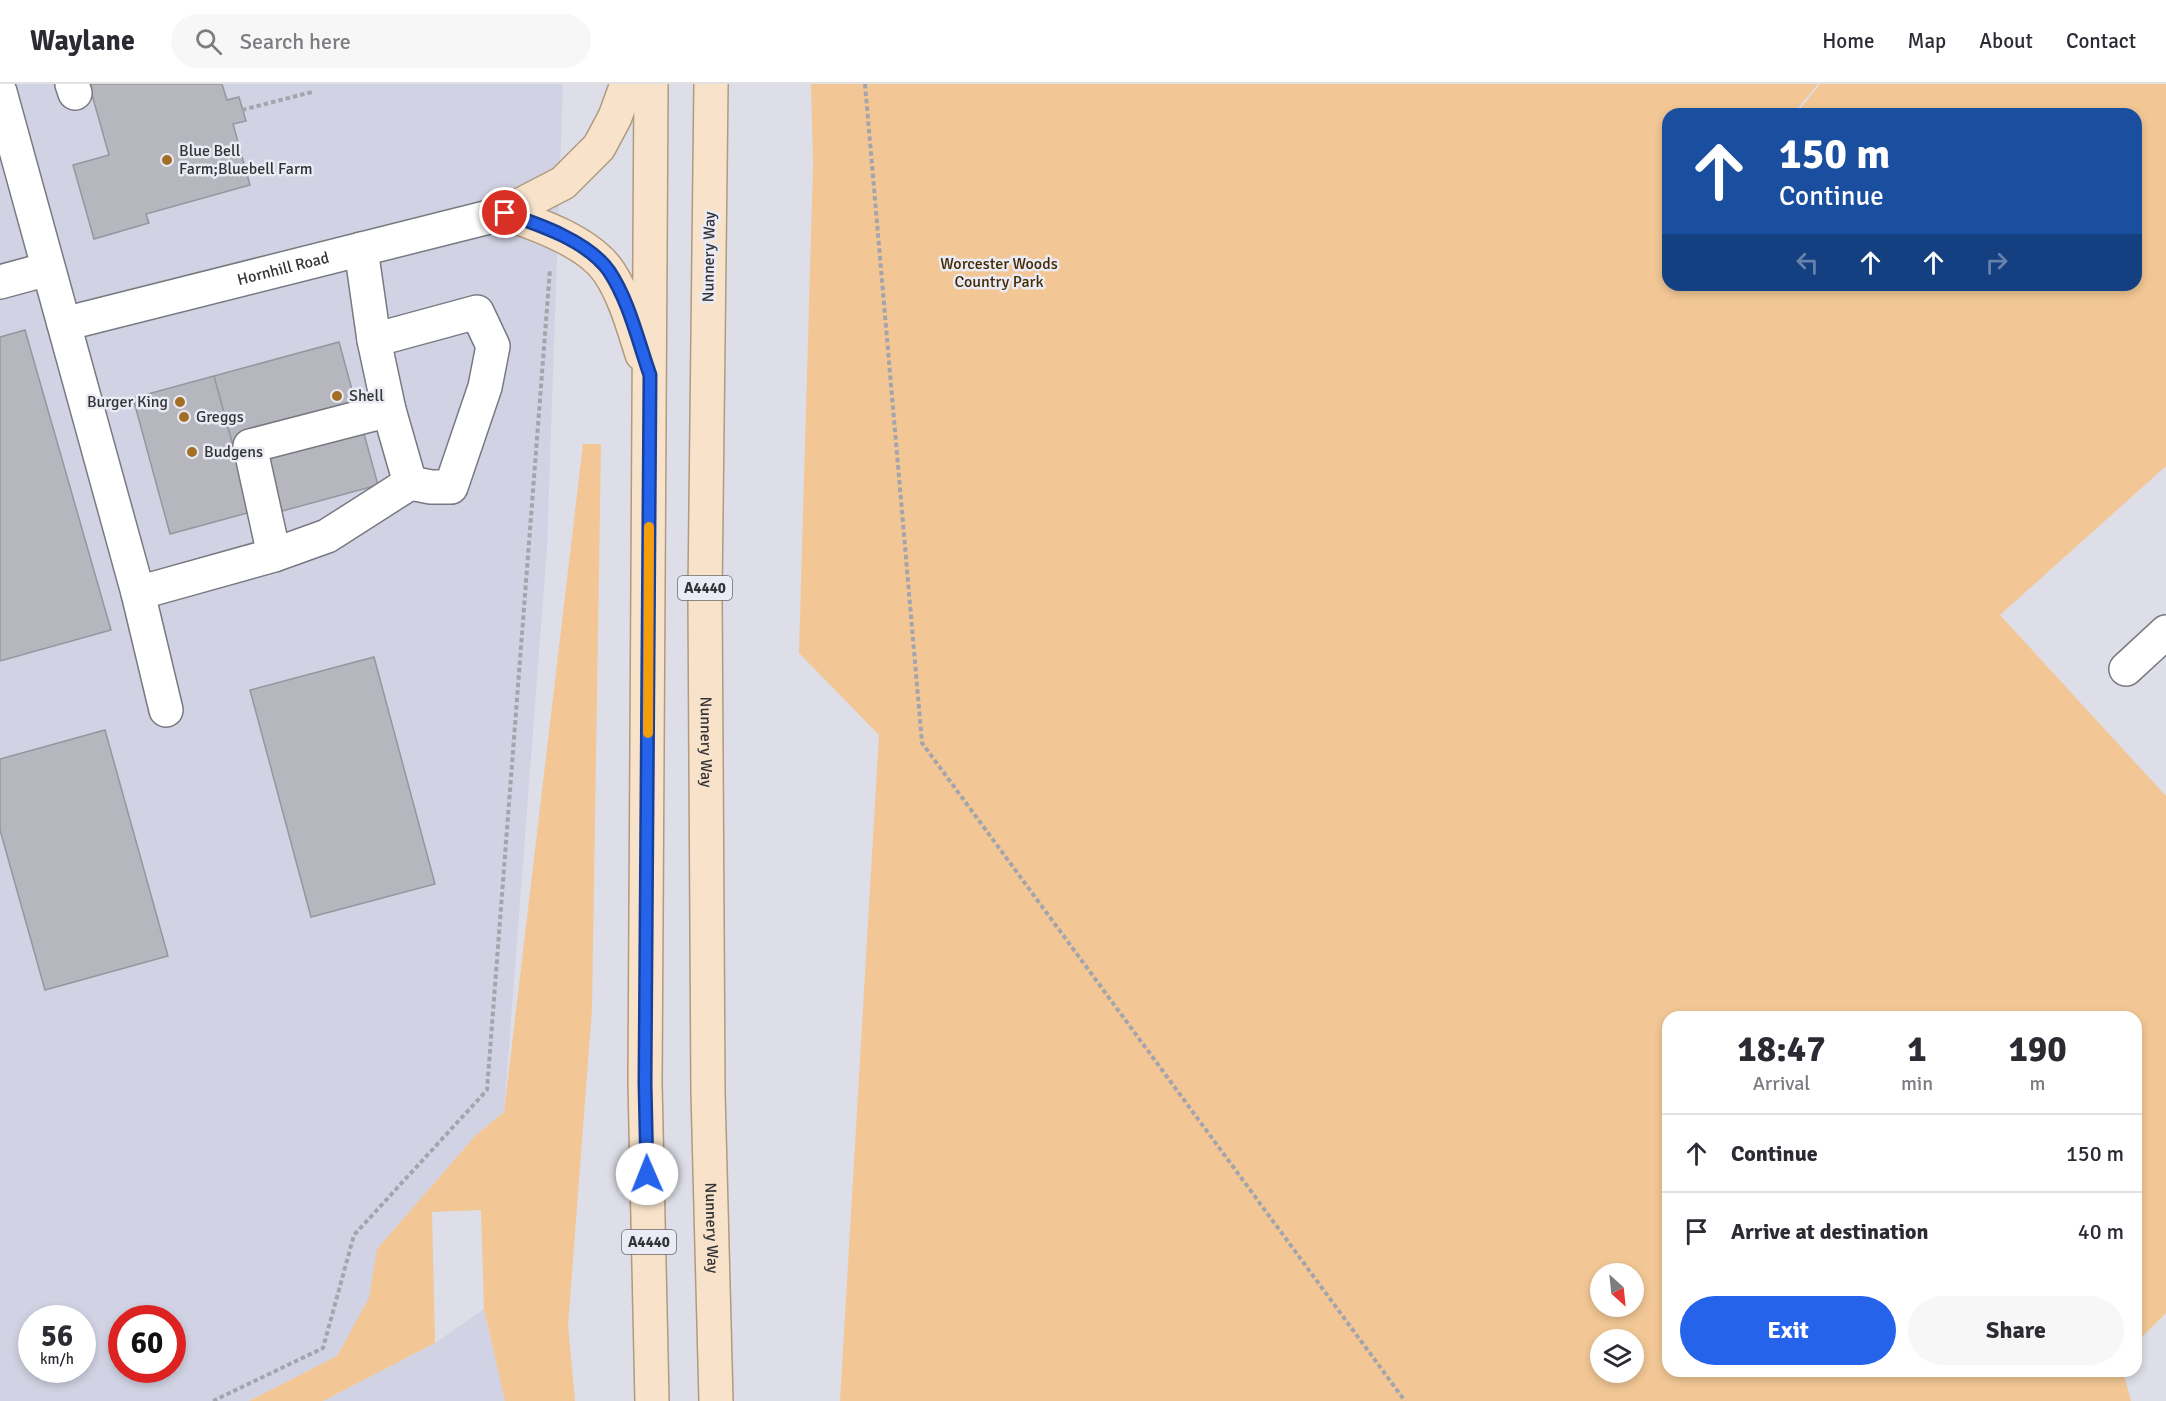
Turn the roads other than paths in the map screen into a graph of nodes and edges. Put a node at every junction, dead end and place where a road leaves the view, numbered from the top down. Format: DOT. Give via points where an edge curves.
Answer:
graph roads {
  1 [pos="627,84"];
  2 [pos="651,84"];
  3 [pos="711,84"];
  4 [pos="0,92"];
  5 [pos="505,213"];
  6 [pos="361,249"];
  7 [pos="48,269"];
  8 [pos="0,282"];
  9 [pos="64,324"];
  10 [pos="374,340"];
  11 [pos="650,375"];
  12 [pos="389,410"];
  13 [pos="410,483"];
  14 [pos="274,555"];
  15 [pos="138,593"];
  16 [pos="2166,632"];
  17 [pos="2126,669"];
  18 [pos="166,710"];
  19 [pos="652,1401"];
  20 [pos="716,1401"];
  1 -- 5 [label="main road" via="599,147 563,183"];
  2 -- 11 [label="main road, A4440"];
  3 -- 20 [label="main road, Nunnery Way / A4440" via="705,592 708,1092"];
  4 -- 7 [label="lane"];
  5 -- 6 [label="lane, Hornhill Road"];
  5 -- 11 [label="main road" via="549,228 584,248 607,269 620,290"];
  6 -- 9 [label="lane, Hornhill Road"];
  6 -- 10 [label="lane"];
  7 -- 8 [label="lane"];
  7 -- 9 [label="lane"];
  9 -- 15 [label="lane"];
  10 -- 12 [label="lane"];
  10 -- 13 [label="lane" via="477,312 493,346 485,387 451,487"];
  11 -- 19 [label="main road, A4440" via="645,1083"];
  12 -- 13 [label="lane"];
  12 -- 14 [label="lane" via="250,446"];
  13 -- 14 [label="lane" via="327,536"];
  14 -- 15 [label="lane"];
  15 -- 18 [label="lane"];
  16 -- 17 [label="lane"];
}
